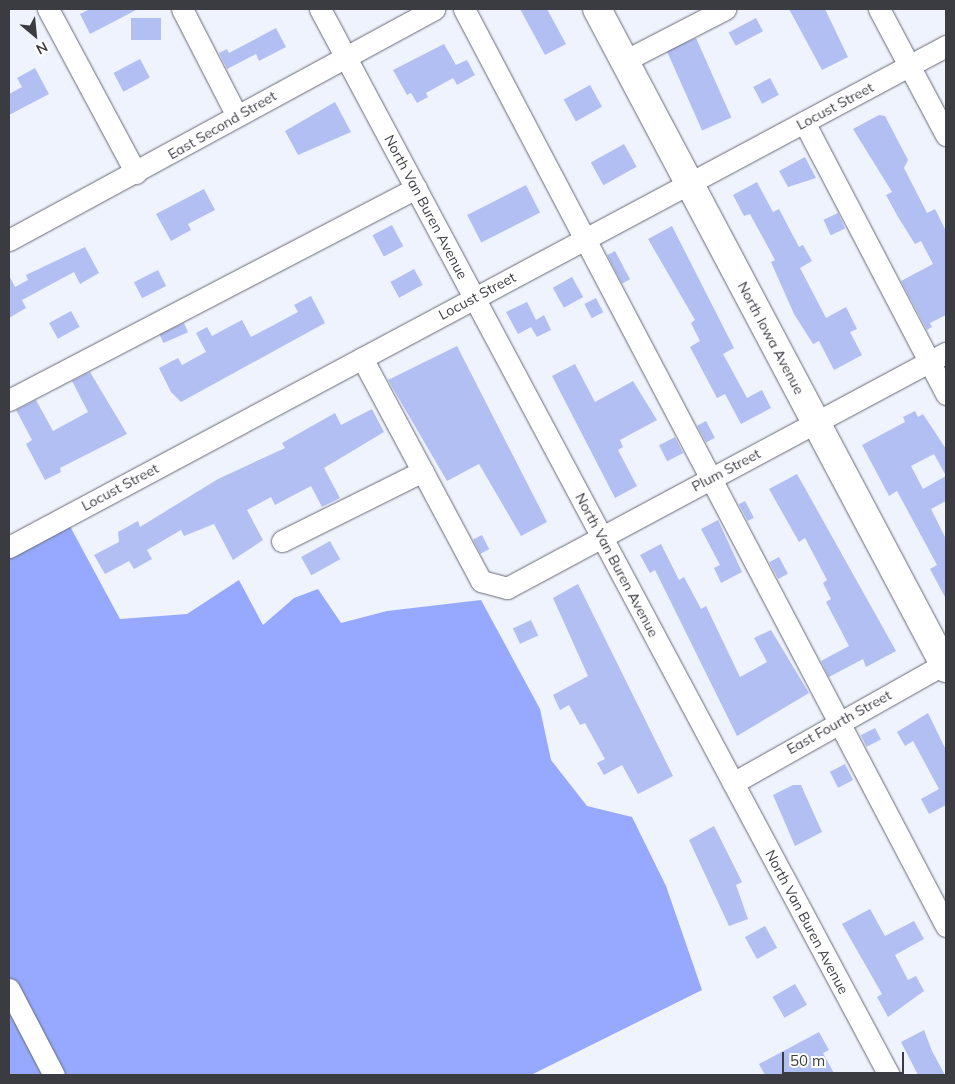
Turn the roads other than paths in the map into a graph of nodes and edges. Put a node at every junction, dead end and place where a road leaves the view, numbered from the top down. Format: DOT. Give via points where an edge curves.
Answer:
graph roads {
  1 [pos="48,9"];
  2 [pos="182,9"];
  3 [pos="320,9"];
  4 [pos="434,9"];
  5 [pos="464,9"];
  6 [pos="597,9"];
  7 [pos="724,9"];
  8 [pos="879,9"];
  9 [pos="946,46"];
  10 [pos="344,54"];
  11 [pos="624,60"];
  12 [pos="909,66"];
  13 [pos="238,116"];
  14 [pos="804,122"];
  15 [pos="946,135"];
  16 [pos="136,173"];
  17 [pos="689,183"];
  18 [pos="416,188"];
  19 [pos="9,240"];
  20 [pos="584,240"];
  21 [pos="474,298"];
  22 [pos="362,358"];
  23 [pos="938,358"];
  24 [pos="946,394"];
  25 [pos="9,400"];
  26 [pos="816,422"];
  27 [pos="423,471"];
  28 [pos="709,480"];
  29 [pos="602,537"];
  30 [pos="282,542"];
  31 [pos="9,547"];
  32 [pos="946,665"];
  33 [pos="838,722"];
  34 [pos="733,783"];
  35 [pos="946,926"];
  36 [pos="9,988"];
  37 [pos="54,1075"];
  38 [pos="889,1075"];
  1 -- 16 [label="street"];
  2 -- 13 [label="street"];
  3 -- 10 [label="street, North Van Buren Avenue"];
  4 -- 10 [label="street, East Second Street"];
  5 -- 20 [label="street"];
  6 -- 11 [label="main road, North Iowa Avenue"];
  7 -- 11 [label="street"];
  8 -- 12 [label="street"];
  9 -- 12 [label="street, Locust Street"];
  10 -- 13 [label="street, East Second Street"];
  10 -- 18 [label="street, North Van Buren Avenue"];
  11 -- 17 [label="main road, North Iowa Avenue"];
  12 -- 14 [label="street, Locust Street"];
  12 -- 15 [label="street"];
  13 -- 16 [label="street, East Second Street"];
  14 -- 17 [label="street, Locust Street"];
  14 -- 23 [label="street"];
  16 -- 19 [label="street, East Second Street"];
  17 -- 20 [label="street, Locust Street"];
  17 -- 26 [label="main road, North Iowa Avenue"];
  18 -- 21 [label="street, North Van Buren Avenue"];
  18 -- 25 [label="street"];
  20 -- 21 [label="street, Locust Street"];
  20 -- 28 [label="street"];
  21 -- 22 [label="street, Locust Street"];
  21 -- 29 [label="street, North Van Buren Avenue"];
  22 -- 27 [label="street"];
  22 -- 31 [label="street, Locust Street"];
  23 -- 24 [label="street"];
  23 -- 26 [label="street, Plum Street"];
  26 -- 28 [label="street, Plum Street"];
  26 -- 32 [label="main road, North Iowa Avenue"];
  27 -- 29 [label="street, Plum Street" via="481,581 507,588"];
  27 -- 30 [label="street"];
  28 -- 29 [label="street, Plum Street"];
  28 -- 33 [label="street"];
  29 -- 34 [label="street, North Van Buren Avenue"];
  32 -- 33 [label="street, East Fourth Street"];
  33 -- 34 [label="street, East Fourth Street"];
  33 -- 35 [label="street"];
  34 -- 38 [label="street, North Van Buren Avenue"];
  36 -- 37 [label="street"];
}
